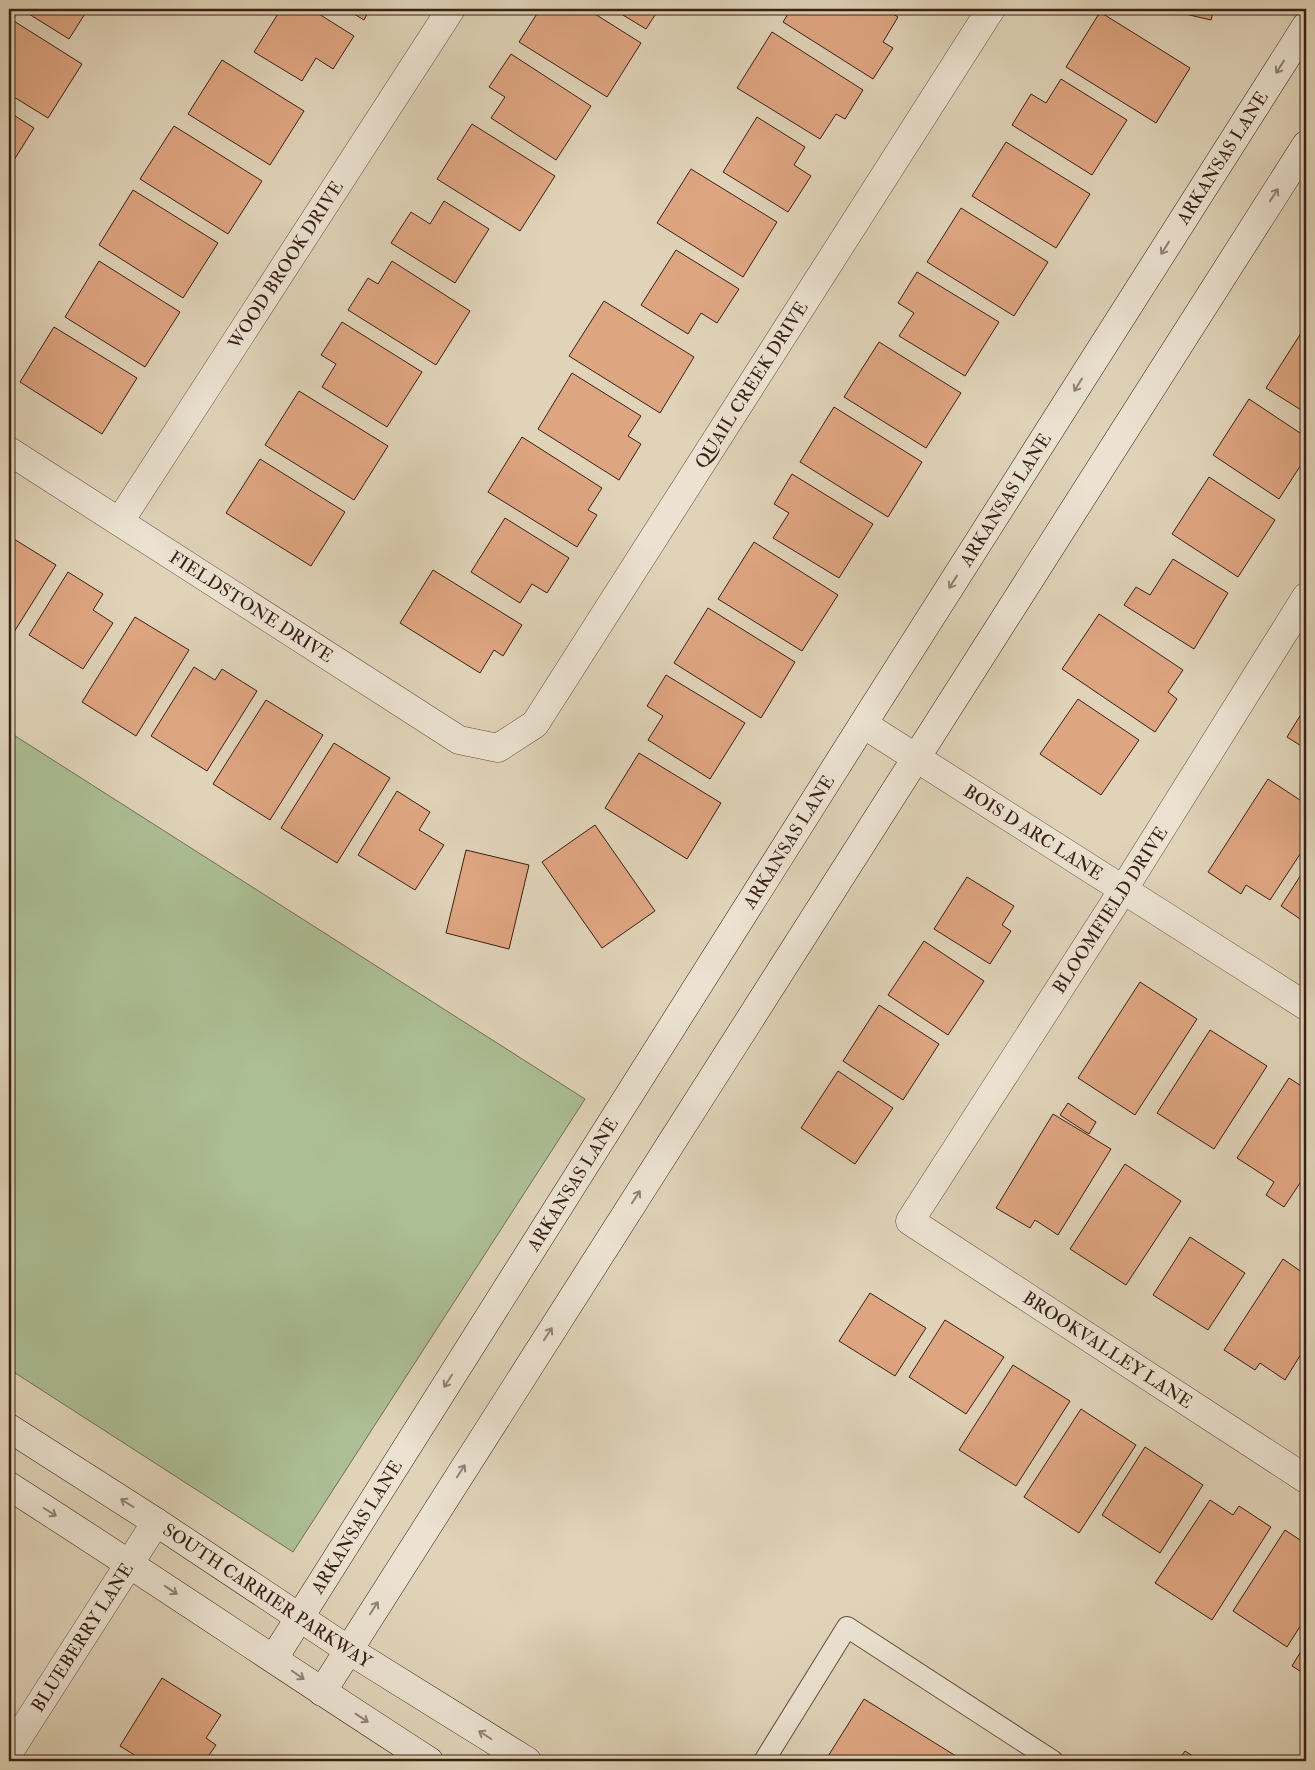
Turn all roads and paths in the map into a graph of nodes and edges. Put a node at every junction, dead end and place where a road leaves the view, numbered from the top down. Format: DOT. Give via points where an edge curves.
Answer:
graph roads {
  1 [pos="452,9"];
  2 [pos="991,9"];
  3 [pos="1306,26"];
  4 [pos="1306,146"];
  5 [pos="9,452"];
  6 [pos="120,521"];
  7 [pos="1306,597"];
  8 [pos="863,724"];
  9 [pos="498,748"];
  10 [pos="916,758"];
  11 [pos="1123,890"];
  12 [pos="1306,1006"];
  13 [pos="910,1220"];
  14 [pos="9,1428"];
  15 [pos="1306,1479"];
  16 [pos="9,1486"];
  17 [pos="156,1522"];
  18 [pos="130,1563"];
  19 [pos="299,1617"];
  20 [pos="348,1649"];
  21 [pos="274,1658"];
  22 [pos="322,1692"];
  23 [pos="9,1752"];
  24 [pos="429,1761"];
  25 [pos="527,1761"];
  26 [pos="764,1761"];
  27 [pos="1054,1761"];
  1 -- 6 [label="main road, WOOD BROOK DRIVE"];
  2 -- 9 [label="main road, QUAIL CREEK DRIVE" via="535,724"];
  3 -- 8 [label="main road, ARKANSAS LANE, one-way"];
  10 -- 4 [label="main road, one-way"];
  5 -- 6 [label="main road, FIELDSTONE DRIVE"];
  6 -- 9 [label="main road, FIELDSTONE DRIVE" via="459,740"];
  7 -- 11 [label="main road, BLOOMFIELD DRIVE"];
  8 -- 10 [label="main road, BOIS D ARC LANE"];
  8 -- 19 [label="main road, ARKANSAS LANE, one-way"];
  10 -- 11 [label="main road, BOIS D ARC LANE"];
  20 -- 10 [label="main road, one-way"];
  11 -- 12 [label="main road, BOIS D ARC LANE"];
  11 -- 13 [label="main road, BLOOMFIELD DRIVE"];
  13 -- 15 [label="main road, BROOKVALLEY LANE"];
  17 -- 14 [label="main road, SOUTH CARRIER PARKWAY, one-way"];
  16 -- 18 [label="main road, one-way"];
  17 -- 18 [label="main road, BLUEBERRY LANE"];
  17 -- 19 [label="main road, SOUTH CARRIER PARKWAY"];
  18 -- 21 [label="main road, one-way"];
  18 -- 23 [label="main road, BLUEBERRY LANE"];
  19 -- 20 [label="main road, SOUTH CARRIER PARKWAY"];
  19 -- 21 [label="main road, ARKANSAS LANE"];
  20 -- 22 [label="main road"];
  25 -- 20 [label="main road, SOUTH CARRIER PARKWAY, one-way"];
  21 -- 22 [label="main road, one-way"];
  22 -- 24 [label="main road, one-way"];
  26 -- 27 [label="lane" via="847,1628"];
}
